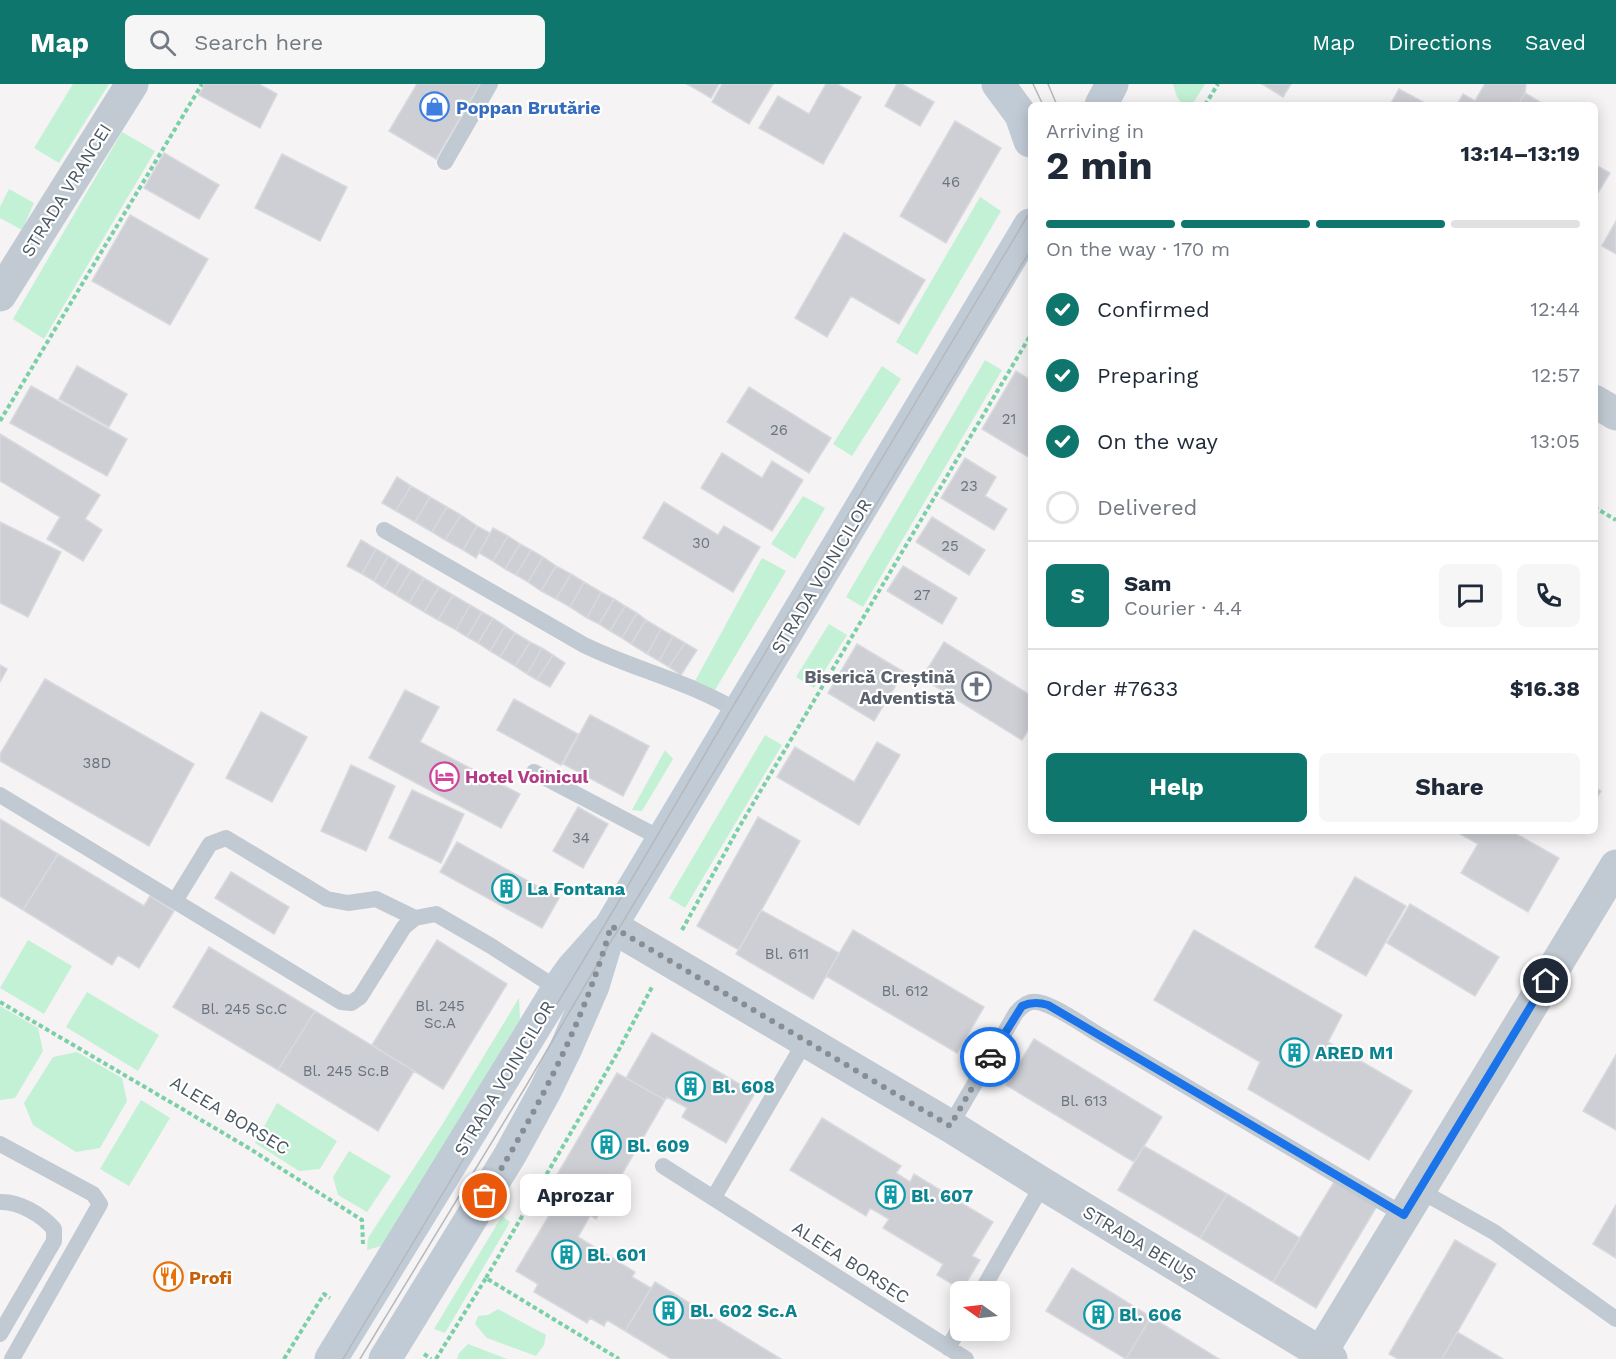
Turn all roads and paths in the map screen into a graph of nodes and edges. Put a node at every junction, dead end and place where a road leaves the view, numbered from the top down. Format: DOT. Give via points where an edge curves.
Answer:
graph roads {
  1 [pos="132,84"];
  2 [pos="202,84"];
  3 [pos="490,84"];
  4 [pos="998,84"];
  5 [pos="1007,84"];
  6 [pos="1088,84"];
  7 [pos="1112,84"];
  8 [pos="1218,84"];
  9 [pos="1035,102"];
  10 [pos="1095,102"];
  11 [pos="1103,102"];
  12 [pos="1207,102"];
  13 [pos="1028,135"];
  14 [pos="445,162"];
  15 [pos="1028,228"];
  16 [pos="0,295"];
  17 [pos="1028,339"];
  18 [pos="1598,403"];
  19 [pos="1616,414"];
  20 [pos="0,421"];
  21 [pos="1598,509"];
  22 [pos="1616,520"];
  23 [pos="384,530"];
  24 [pos="739,712"];
  25 [pos="534,772"];
  26 [pos="0,795"];
  27 [pos="662,839"];
  28 [pos="1616,866"];
  29 [pos="175,901"];
  30 [pos="415,918"];
  31 [pos="611,926"];
  32 [pos="667,958"];
  33 [pos="558,989"];
  34 [pos="0,1002"];
  35 [pos="806,1040"];
  36 [pos="950,1126"];
  37 [pos="0,1144"];
  38 [pos="663,1166"];
  39 [pos="1043,1184"];
  40 [pos="714,1197"];
  41 [pos="0,1202"];
  42 [pos="1411,1203"];
  43 [pos="363,1251"];
  44 [pos="486,1278"];
  45 [pos="987,1281"];
  46 [pos="332,1298"];
  47 [pos="1616,1319"];
  48 [pos="0,1334"];
  49 [pos="952,1341"];
  50 [pos="948,1348"];
  51 [pos="1323,1357"];
  52 [pos="12,1359"];
  53 [pos="284,1359"];
  54 [pos="332,1359"];
  55 [pos="385,1359"];
  56 [pos="436,1359"];
  57 [pos="619,1359"];
  58 [pos="966,1359"];
  1 -- 16 [label="street, STRADA VRANCEI"];
  2 -- 20 [label="path"];
  3 -- 14 [label="lane"];
  4 -- 13 [label="main road" via="1021,115"];
  5 -- 9 [label="main road"];
  6 -- 10 [label="main road"];
  7 -- 11 [label="main road"];
  8 -- 12 [label="path"];
  15 -- 24 [label="main road, STRADA VOINICILOR"];
  17 -- 32 [label="path" via="738,829"];
  18 -- 19 [label="street"];
  21 -- 22 [label="path"];
  23 -- 24 [label="lane" via="584,645 695,689"];
  24 -- 27 [label="main road, STRADA VOINICILOR"];
  25 -- 27 [label="lane"];
  26 -- 29 [label="lane"];
  27 -- 31 [label="main road, STRADA VOINICILOR"];
  28 -- 42 [label="street"];
  29 -- 30 [label="lane" via="210,844 226,838 327,899 348,903 376,899"];
  29 -- 30 [label="lane" via="346,1004 360,997 404,927"];
  30 -- 33 [label="lane" via="436,914"];
  31 -- 32 [label="street, STRADA BEIUȘ"];
  31 -- 33 [label="main road, STRADA VOINICILOR"];
  31 -- 55 [label="main road, STRADA VOINICILOR" via="593,986 545,1091"];
  32 -- 35 [label="street, STRADA BEIUȘ"];
  32 -- 44 [label="path" via="615,1057"];
  33 -- 54 [label="main road, STRADA VOINICILOR"];
  34 -- 43 [label="path, ALEEA BORSEC" via="362,1220"];
  35 -- 36 [label="street, STRADA BEIUȘ"];
  35 -- 40 [label="lane"];
  36 -- 39 [label="street, STRADA BEIUȘ"];
  36 -- 42 [label="lane" via="1016,1013 1030,1002 1039,1002"];
  37 -- 52 [label="lane" via="93,1194 100,1204"];
  38 -- 40 [label="lane, ALEEA BORSEC"];
  39 -- 45 [label="lane"];
  39 -- 51 [label="street, STRADA BEIUȘ"];
  40 -- 50 [label="lane, ALEEA BORSEC"];
  41 -- 48 [label="lane" via="12,1202 47,1221 54,1229 54,1241"];
  42 -- 47 [label="lane" via="1494,1232"];
  42 -- 51 [label="street"];
  44 -- 56 [label="path"];
  44 -- 57 [label="path"];
  46 -- 53 [label="path" via="324,1294"];
  49 -- 50 [label="lane"];
  50 -- 58 [label="lane, ALEEA BORSEC"];
}
